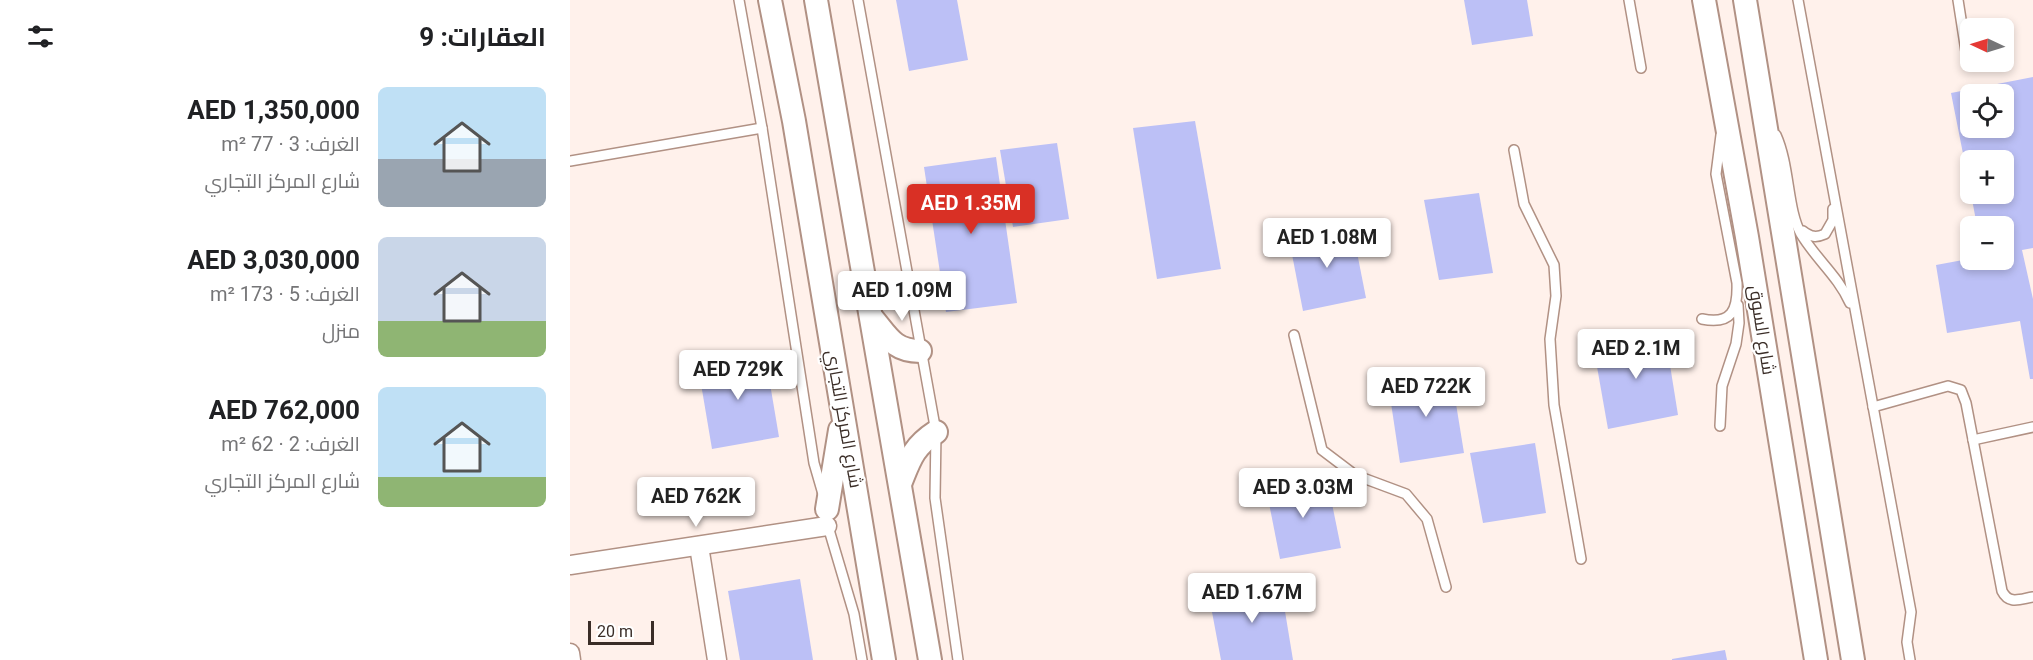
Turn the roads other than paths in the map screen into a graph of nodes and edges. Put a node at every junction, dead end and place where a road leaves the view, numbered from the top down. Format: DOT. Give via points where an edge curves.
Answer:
graph roads {
  1 [pos="739,0"];
  2 [pos="770,0"];
  3 [pos="816,0"];
  4 [pos="858,0"];
  5 [pos="1629,0"];
  6 [pos="1704,0"];
  7 [pos="1745,0"];
  8 [pos="1798,0"];
  9 [pos="1958,0"];
  10 [pos="1961,18"];
  11 [pos="1641,68"];
  12 [pos="1763,108"];
  13 [pos="1725,114"];
  14 [pos="762,128"];
  15 [pos="1514,150"];
  16 [pos="570,161"];
  17 [pos="1833,192"];
  18 [pos="1794,218"];
  19 [pos="1738,299"];
  20 [pos="871,317"];
  21 [pos="1702,319"];
  22 [pos="1857,319"];
  23 [pos="1294,335"];
  24 [pos="920,351"];
  25 [pos="1873,407"];
  26 [pos="843,414"];
  27 [pos="1720,426"];
  28 [pos="2033,427"];
  29 [pos="936,432"];
  30 [pos="1972,440"];
  31 [pos="899,485"];
  32 [pos="827,517"];
  33 [pos="699,546"];
  34 [pos="1581,559"];
  35 [pos="570,565"];
  36 [pos="1446,586"];
  37 [pos="2033,597"];
  38 [pos="570,653"];
  39 [pos="571,660"];
  40 [pos="717,660"];
  41 [pos="862,660"];
  42 [pos="884,660"];
  43 [pos="930,660"];
  44 [pos="958,660"];
  45 [pos="1816,660"];
  46 [pos="1853,660"];
  47 [pos="1910,660"];
  1 -- 14 [label="lane"];
  2 -- 26 [label="street, شارع المركز التجاري"];
  3 -- 20 [label="street"];
  4 -- 24 [label="lane"];
  5 -- 11 [label="lane"];
  6 -- 13 [label="street, شارع السوق"];
  7 -- 12 [label="street, شارع السوق"];
  8 -- 17 [label="lane"];
  9 -- 10 [label="lane"];
  12 -- 18 [label="lane" via="1783,152"];
  12 -- 46 [label="street, شارع السوق"];
  13 -- 19 [label="lane" via="1716,174"];
  13 -- 45 [label="street, شارع السوق"];
  14 -- 16 [label="lane"];
  14 -- 32 [label="lane" via="814,463"];
  15 -- 34 [label="lane" via="1524,204 1554,266 1556,296 1550,339 1554,405"];
  17 -- 18 [label="lane" via="1833,220 1825,234 1810,236"];
  17 -- 22 [label="lane"];
  18 -- 22 [label="lane" via="1845,292"];
  19 -- 21 [label="lane" via="1726,319"];
  19 -- 27 [label="lane" via="1739,323 1722,386"];
  20 -- 24 [label="street" via="895,345 906,351"];
  20 -- 31 [label="street"];
  22 -- 25 [label="lane"];
  23 -- 36 [label="lane" via="1322,450 1355,475 1406,494 1427,519"];
  24 -- 29 [label="lane"];
  25 -- 30 [label="lane" via="1948,386 1961,390"];
  25 -- 47 [label="lane" via="1911,612 1907,642"];
  26 -- 32 [label="street"];
  26 -- 42 [label="street, شارع المركز التجاري"];
  28 -- 30 [label="lane"];
  29 -- 31 [label="street" via="920,442"];
  29 -- 44 [label="lane" via="934,498"];
  30 -- 37 [label="lane" via="2002,591 2010,601"];
  31 -- 43 [label="street"];
  32 -- 33 [label="street"];
  32 -- 41 [label="lane" via="854,614"];
  33 -- 35 [label="street"];
  33 -- 40 [label="street"];
  38 -- 39 [label="street"];
}
